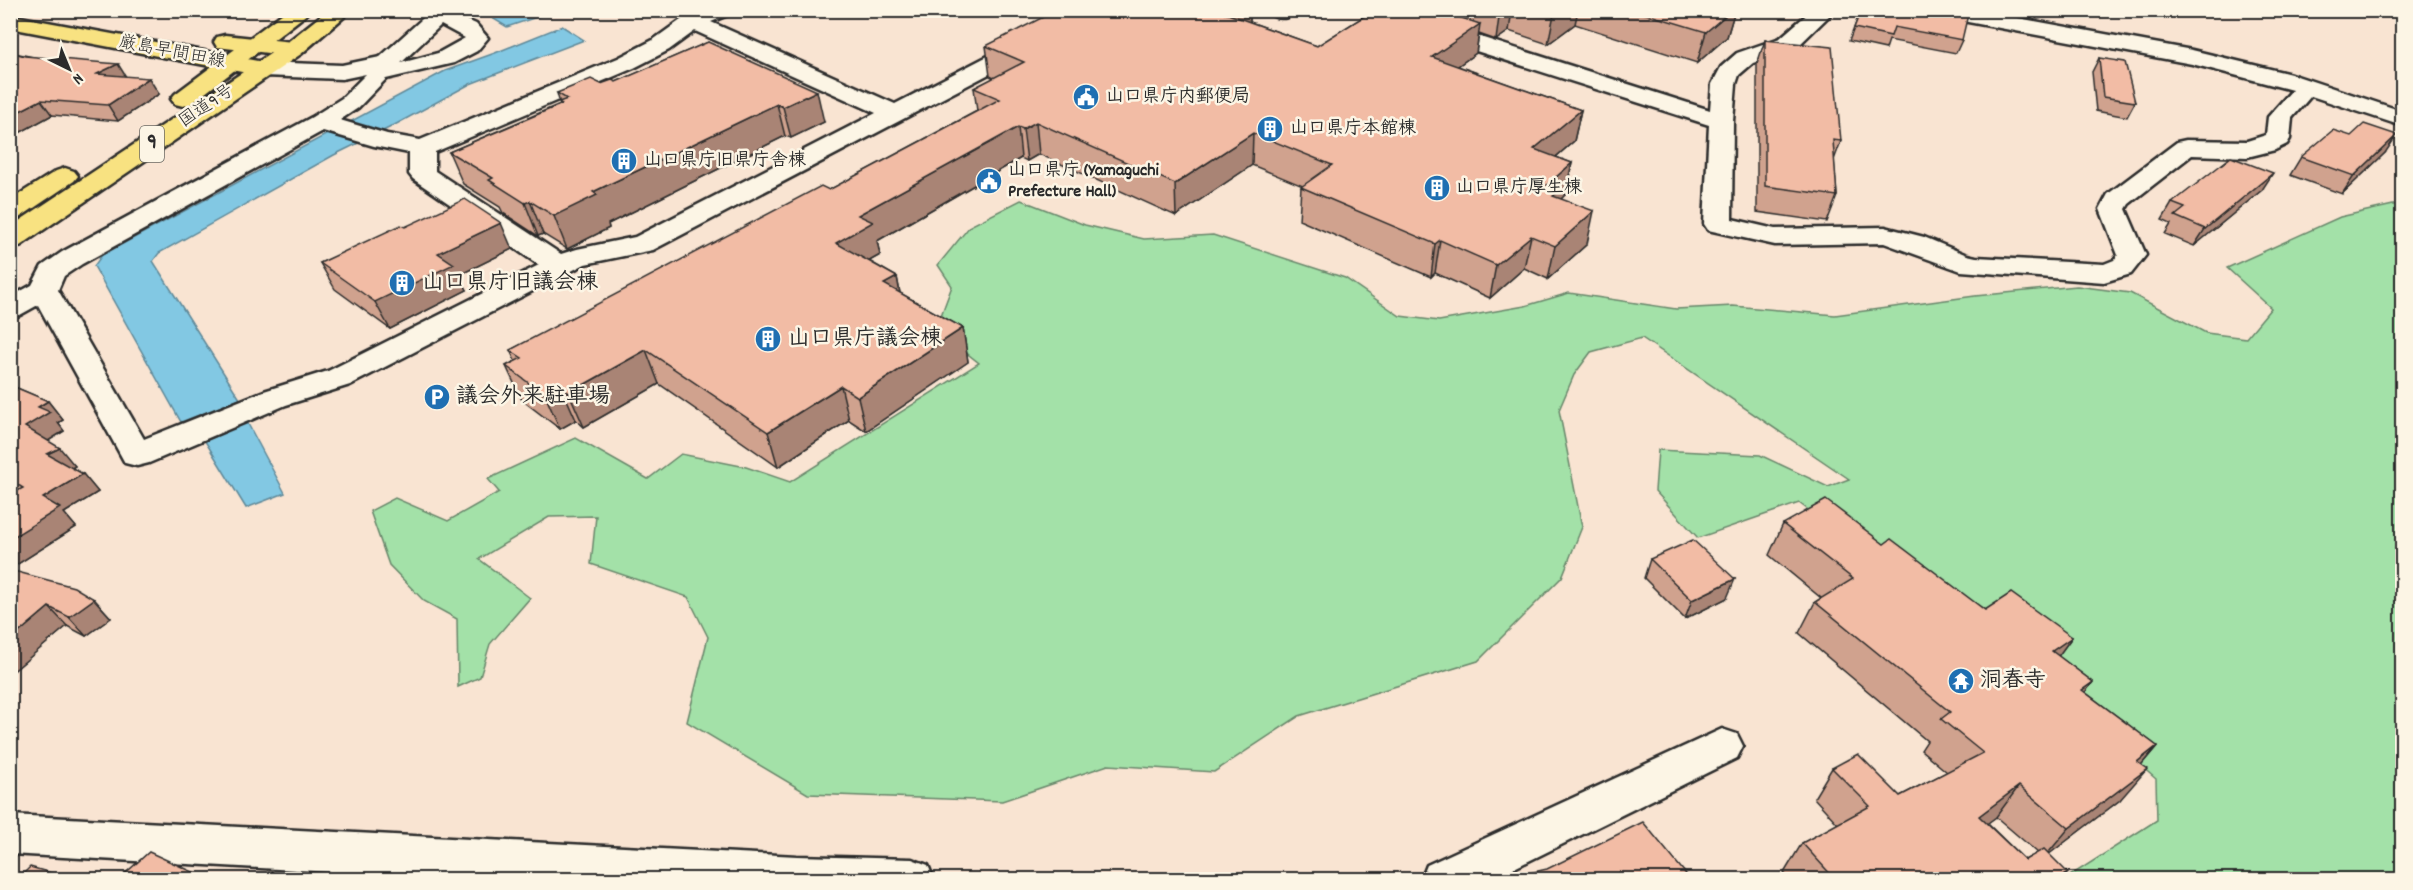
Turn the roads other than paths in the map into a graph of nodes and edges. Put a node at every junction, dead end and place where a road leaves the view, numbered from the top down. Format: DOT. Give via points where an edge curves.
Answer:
graph roads {
  1 [pos="52,10"];
  2 [pos="302,10"];
  3 [pos="342,10"];
  4 [pos="720,10"];
  5 [pos="1094,10"];
  6 [pos="1371,10"];
  7 [pos="1936,10"];
  8 [pos="1817,12"];
  9 [pos="442,13"];
  10 [pos="10,21"];
  11 [pos="693,22"];
  12 [pos="252,45"];
  13 [pos="293,48"];
  14 [pos="227,64"];
  15 [pos="383,68"];
  16 [pos="263,69"];
  17 [pos="2307,87"];
  18 [pos="895,113"];
  19 [pos="2403,119"];
  20 [pos="1721,122"];
  21 [pos="327,124"];
  22 [pos="422,148"];
  23 [pos="10,212"];
  24 [pos="10,240"];
  25 [pos="558,265"];
  26 [pos="44,290"];
  27 [pos="10,309"];
  28 [pos="1722,746"];
  29 [pos="10,834"];
  30 [pos="912,879"];
  31 [pos="1443,879"];
  1 -- 12 [label="main road, 厳島早間田線"];
  2 -- 12 [label="main road, 国道9号 / 9"];
  3 -- 13 [label="main road, 国道9号 / 9"];
  4 -- 11 [label="street"];
  5 -- 18 [label="street"];
  6 -- 20 [label="street"];
  7 -- 17 [label="street" via="2192,57"];
  8 -- 20 [label="street" via="1788,43 1745,58 1729,72 1724,84"];
  9 -- 15 [label="street"];
  9 -- 15 [label="street" via="477,39 472,47 435,60"];
  10 -- 14 [label="main road, 厳島早間田線"];
  11 -- 18 [label="street"];
  11 -- 22 [label="street" via="627,63"];
  12 -- 13 [label="main road, 厳島早間田線"];
  12 -- 14 [label="main road, 国道9号 / 9"];
  13 -- 15 [label="street"];
  13 -- 16 [label="main road, 国道9号 / 9"];
  14 -- 16 [label="main road, 厳島早間田線"];
  14 -- 23 [label="main road, 国道9号 / 9" via="178,103"];
  15 -- 16 [label="street" via="342,72"];
  15 -- 21 [label="street"];
  16 -- 24 [label="main road, 国道9号 / 9"];
  17 -- 19 [label="street"];
  17 -- 20 [label="street" via="2280,117 2278,139 2247,149 2186,147 2117,200 2113,209 2132,255 2128,265 2104,273 1962,263 1885,235 1775,237 1718,224"];
  18 -- 25 [label="street" via="643,244 577,257"];
  21 -- 22 [label="street"];
  21 -- 26 [label="street" via="72,258 52,272"];
  22 -- 25 [label="street" via="422,174"];
  25 -- 26 [label="street" via="339,378 275,398 137,455"];
  26 -- 27 [label="street"];
  28 -- 31 [label="street"];
  29 -- 30 [label="street" via="797,877"];
}
